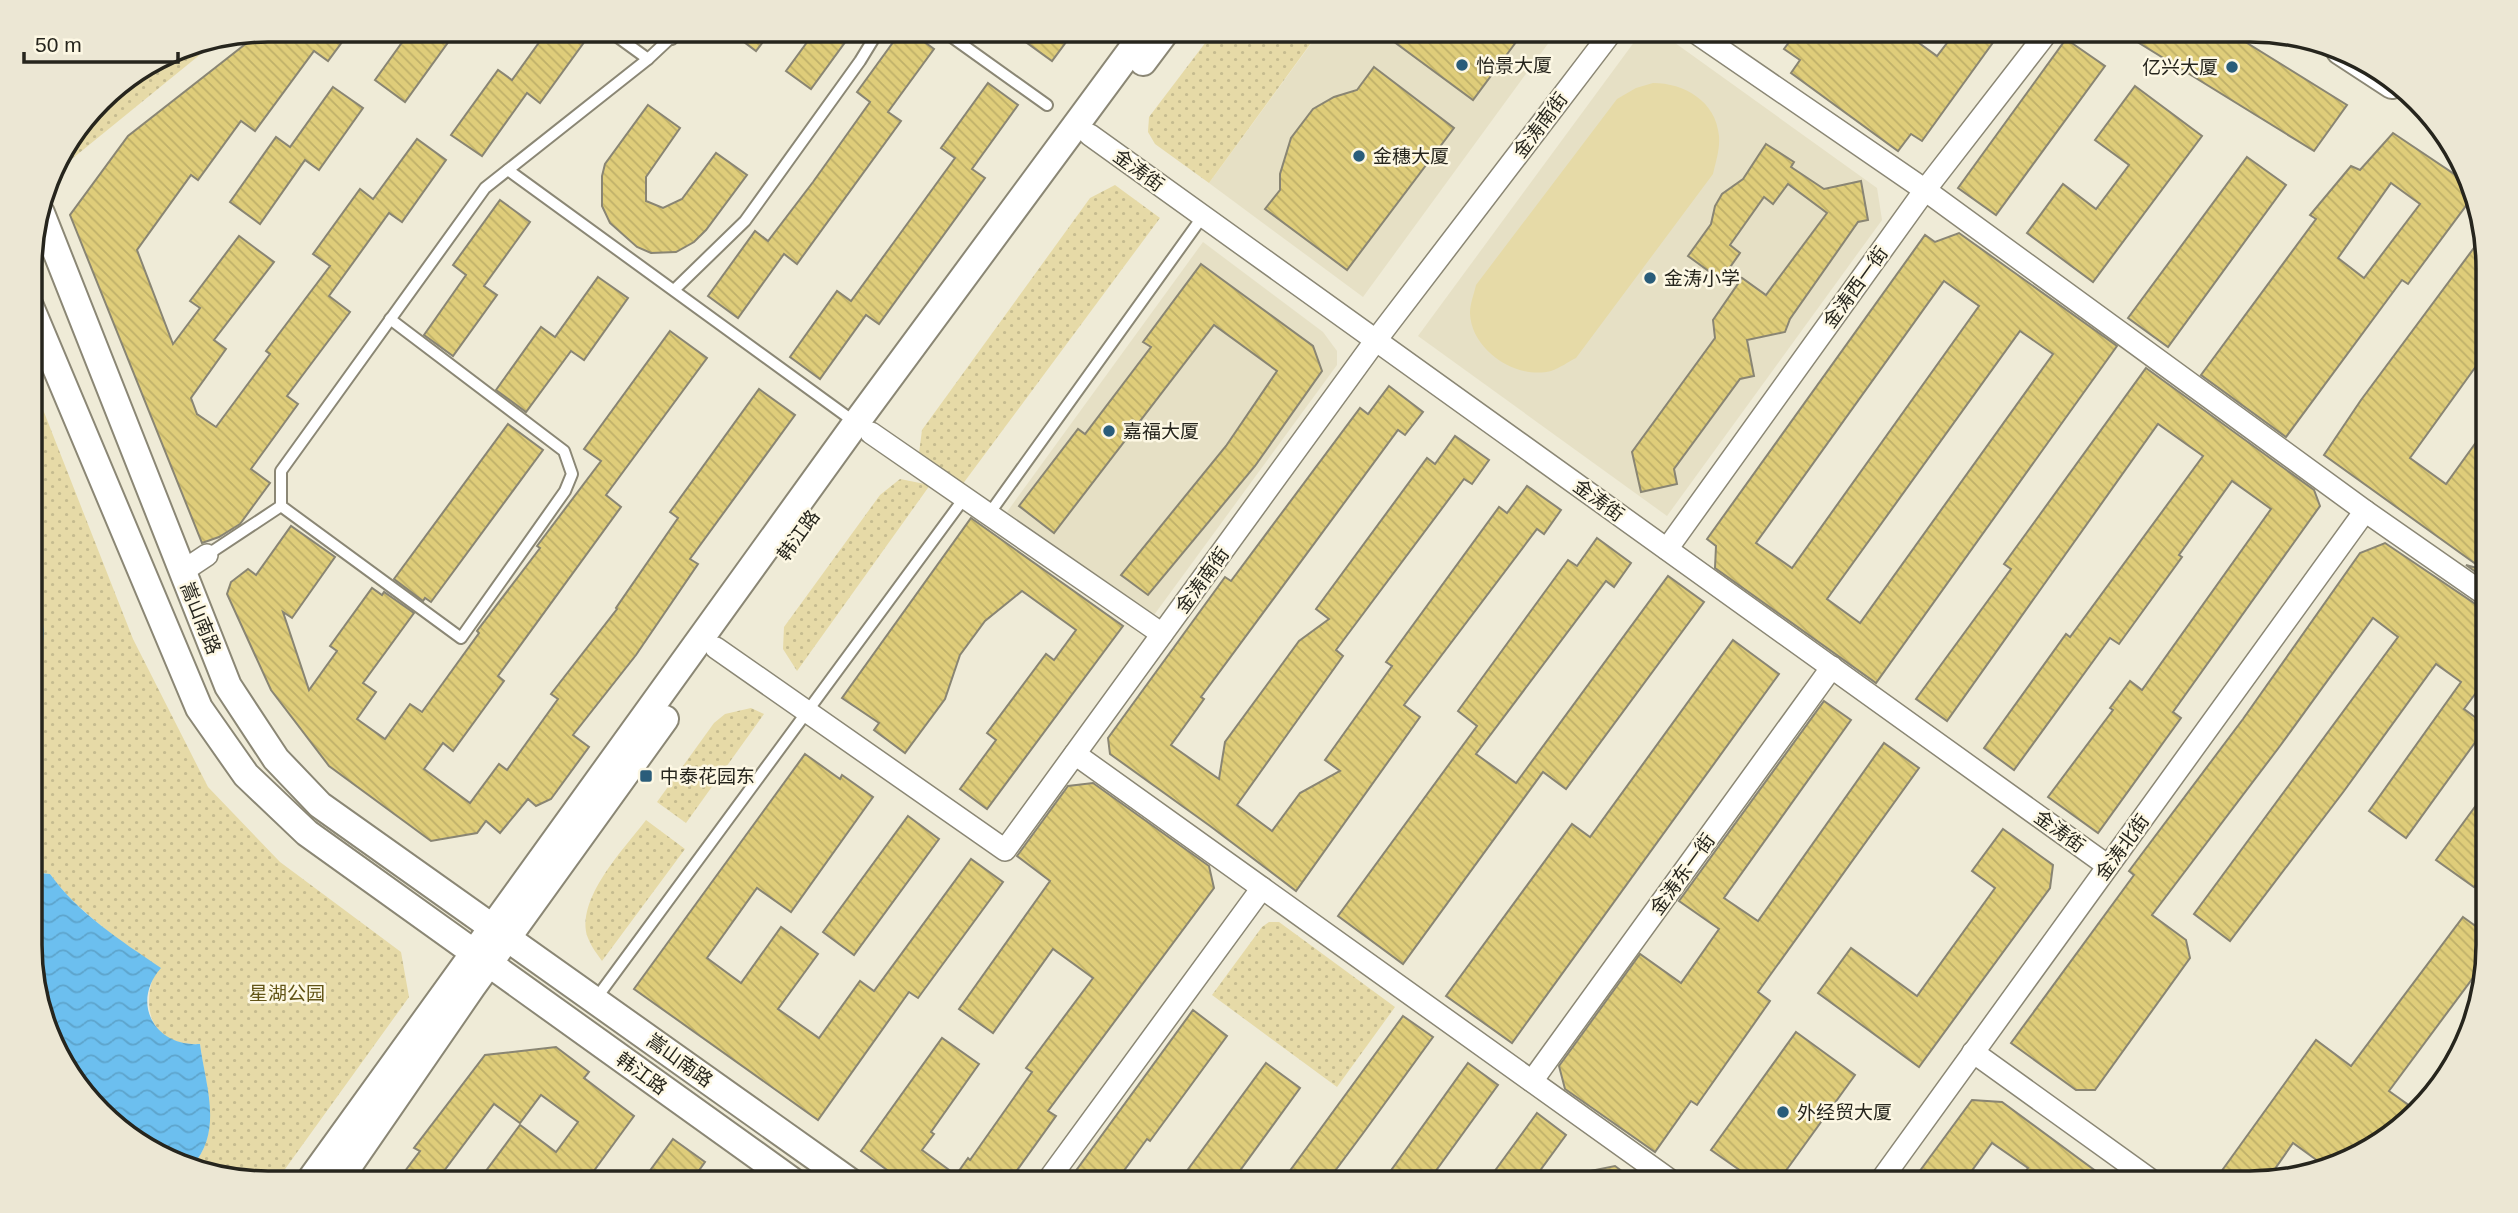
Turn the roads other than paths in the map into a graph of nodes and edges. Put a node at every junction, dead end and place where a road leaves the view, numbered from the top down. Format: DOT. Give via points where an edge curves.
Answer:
graph roads {
  1 [pos="624,42"];
  2 [pos="667,42"];
  3 [pos="872,42"];
  4 [pos="959,42"];
  5 [pos="1138,42"];
  6 [pos="1157,42"];
  7 [pos="1604,42"];
  8 [pos="1709,42"];
  9 [pos="2040,42"];
  10 [pos="648,60"];
  11 [pos="1046,105"];
  12 [pos="1083,130"];
  13 [pos="508,170"];
  14 [pos="1925,190"];
  15 [pos="1203,216"];
  16 [pos="46,227"];
  17 [pos="674,290"];
  18 [pos="390,320"];
  19 [pos="42,335"];
  20 [pos="1376,340"];
  21 [pos="864,428"];
  22 [pos="965,497"];
  23 [pos="281,506"];
  24 [pos="2365,511"];
  25 [pos="989,514"];
  26 [pos="1667,549"];
  27 [pos="207,555"];
  28 [pos="183,571"];
  29 [pos="2476,588"];
  30 [pos="1162,634"];
  31 [pos="716,648"];
  32 [pos="1832,667"];
  33 [pos="807,712"];
  34 [pos="1075,754"];
  35 [pos="2108,866"];
  36 [pos="1262,888"];
  37 [pos="501,932"];
  38 [pos="482,958"];
  39 [pos="595,1000"];
  40 [pos="1973,1052"];
  41 [pos="1532,1081"];
  42 [pos="318,1171"];
  43 [pos="345,1171"];
  44 [pos="778,1171"];
  45 [pos="835,1171"];
  46 [pos="1055,1171"];
  47 [pos="1657,1171"];
  48 [pos="1888,1171"];
  49 [pos="2138,1171"];
  1 -- 10 [label="lane"];
  2 -- 10 [label="lane"];
  3 -- 17 [label="lane" via="745,221"];
  4 -- 11 [label="lane"];
  5 -- 12 [label="street, 韩江路"];
  6 -- 12 [label="street, 韩江路"];
  7 -- 20 [label="street, 金涛南街"];
  8 -- 14 [label="street"];
  9 -- 14 [label="street, 金涛西一街"];
  10 -- 13 [label="lane"];
  12 -- 15 [label="street, 金涛街"];
  12 -- 21 [label="street, 韩江路"];
  13 -- 17 [label="lane"];
  13 -- 18 [label="lane" via="485,188"];
  14 -- 24 [label="street"];
  14 -- 26 [label="street, 金涛西一街"];
  15 -- 20 [label="street, 金涛街"];
  15 -- 25 [label="lane"];
  16 -- 28 [label="street, 嵩山南路"];
  17 -- 21 [label="lane"];
  18 -- 23 [label="lane" via="281,471"];
  18 -- 23 [label="lane" via="564,451 572,474 565,491 461,638"];
  19 -- 38 [label="street, 嵩山南路" via="198,708 246,775 307,833"];
  20 -- 26 [label="street, 金涛街"];
  20 -- 30 [label="street, 金涛南街"];
  21 -- 22 [label="street"];
  21 -- 31 [label="street, 韩江路"];
  21 -- 37 [label="street, 韩江路"];
  22 -- 25 [label="street"];
  22 -- 33 [label="lane"];
  23 -- 27 [label="lane"];
  24 -- 29 [label="street"];
  24 -- 35 [label="street, 金涛北街"];
  25 -- 30 [label="street"];
  26 -- 32 [label="street, 金涛街"];
  27 -- 28 [label="street"];
  28 -- 37 [label="street, 嵩山南路" via="228,686 276,759 320,805"];
  30 -- 34 [label="street, 金涛南街"];
  31 -- 33 [label="street, 金涛南街"];
  31 -- 37 [label="street, 韩江路"];
  32 -- 35 [label="street, 金涛街"];
  32 -- 41 [label="street, 金涛东一街"];
  33 -- 34 [label="street, 金涛南街" via="1005,850"];
  33 -- 39 [label="lane"];
  34 -- 36 [label="street"];
  35 -- 40 [label="street, 金涛北街"];
  36 -- 41 [label="street"];
  36 -- 46 [label="street"];
  37 -- 38 [label="street, 韩江路"];
  37 -- 39 [label="street, 嵩山南路"];
  38 -- 42 [label="street, 韩江路"];
  38 -- 43 [label="street, 韩江路"];
  38 -- 44 [label="street, 韩江路"];
  39 -- 45 [label="street, 嵩山南路"];
  40 -- 48 [label="street, 金涛北街"];
  40 -- 49 [label="street"];
  41 -- 47 [label="street"];
}
